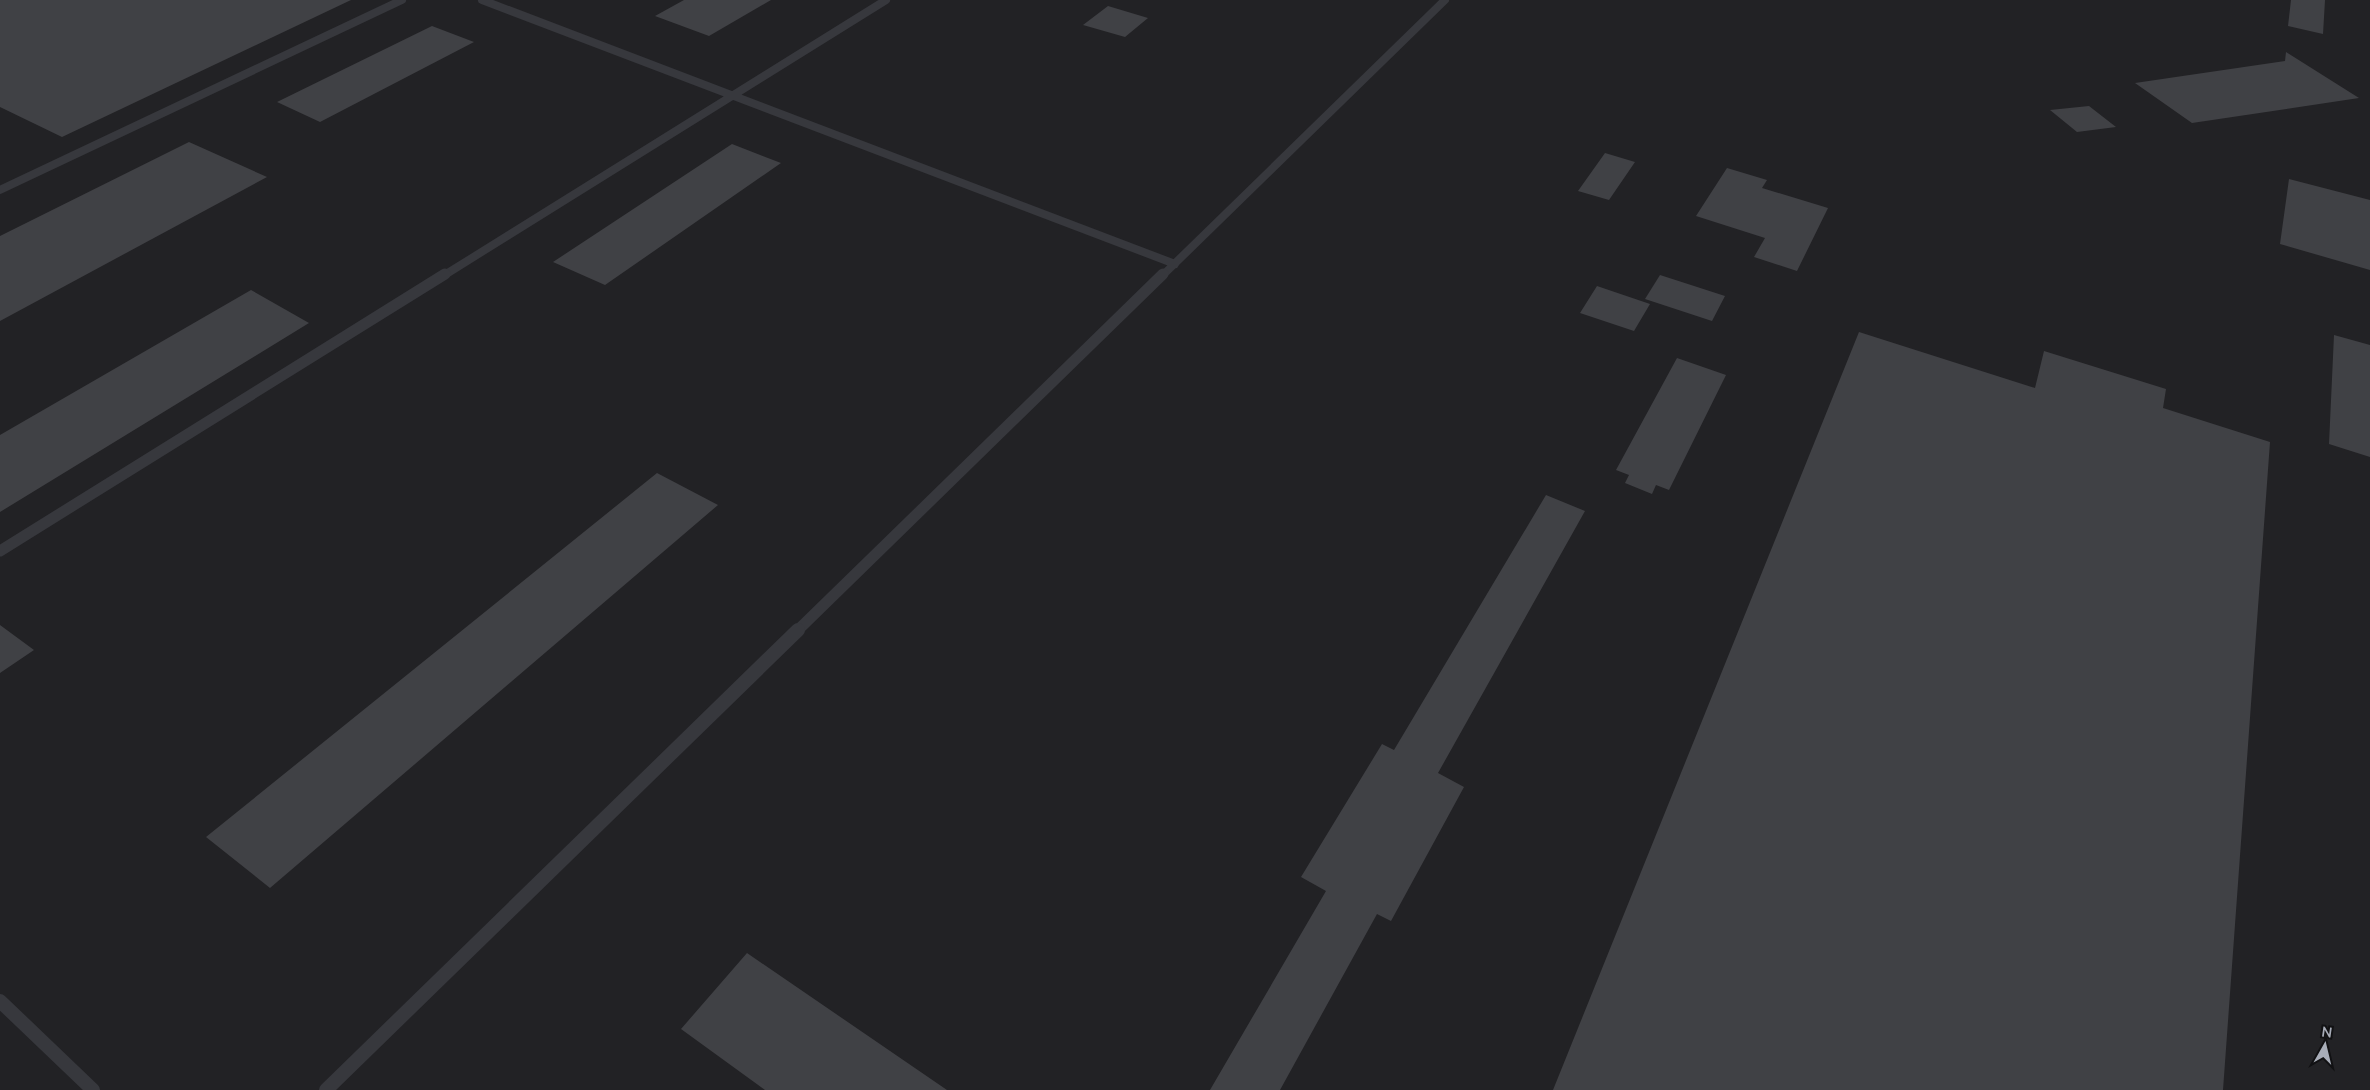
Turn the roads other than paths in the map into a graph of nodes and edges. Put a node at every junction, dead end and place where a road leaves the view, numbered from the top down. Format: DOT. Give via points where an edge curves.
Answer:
graph roads {
  1 [pos="402,0"];
  2 [pos="482,0"];
  3 [pos="886,0"];
  4 [pos="1445,0"];
  5 [pos="733,96"];
  6 [pos="0,190"];
  7 [pos="1174,264"];
  8 [pos="0,551"];
  9 [pos="0,1001"];
  10 [pos="93,1090"];
  11 [pos="326,1090"];
  1 -- 6 [label="lane"];
  2 -- 5 [label="lane"];
  3 -- 5 [label="lane"];
  4 -- 7 [label="lane"];
  5 -- 7 [label="lane"];
  5 -- 8 [label="lane"];
  7 -- 11 [label="lane"];
  9 -- 10 [label="lane"];
}
